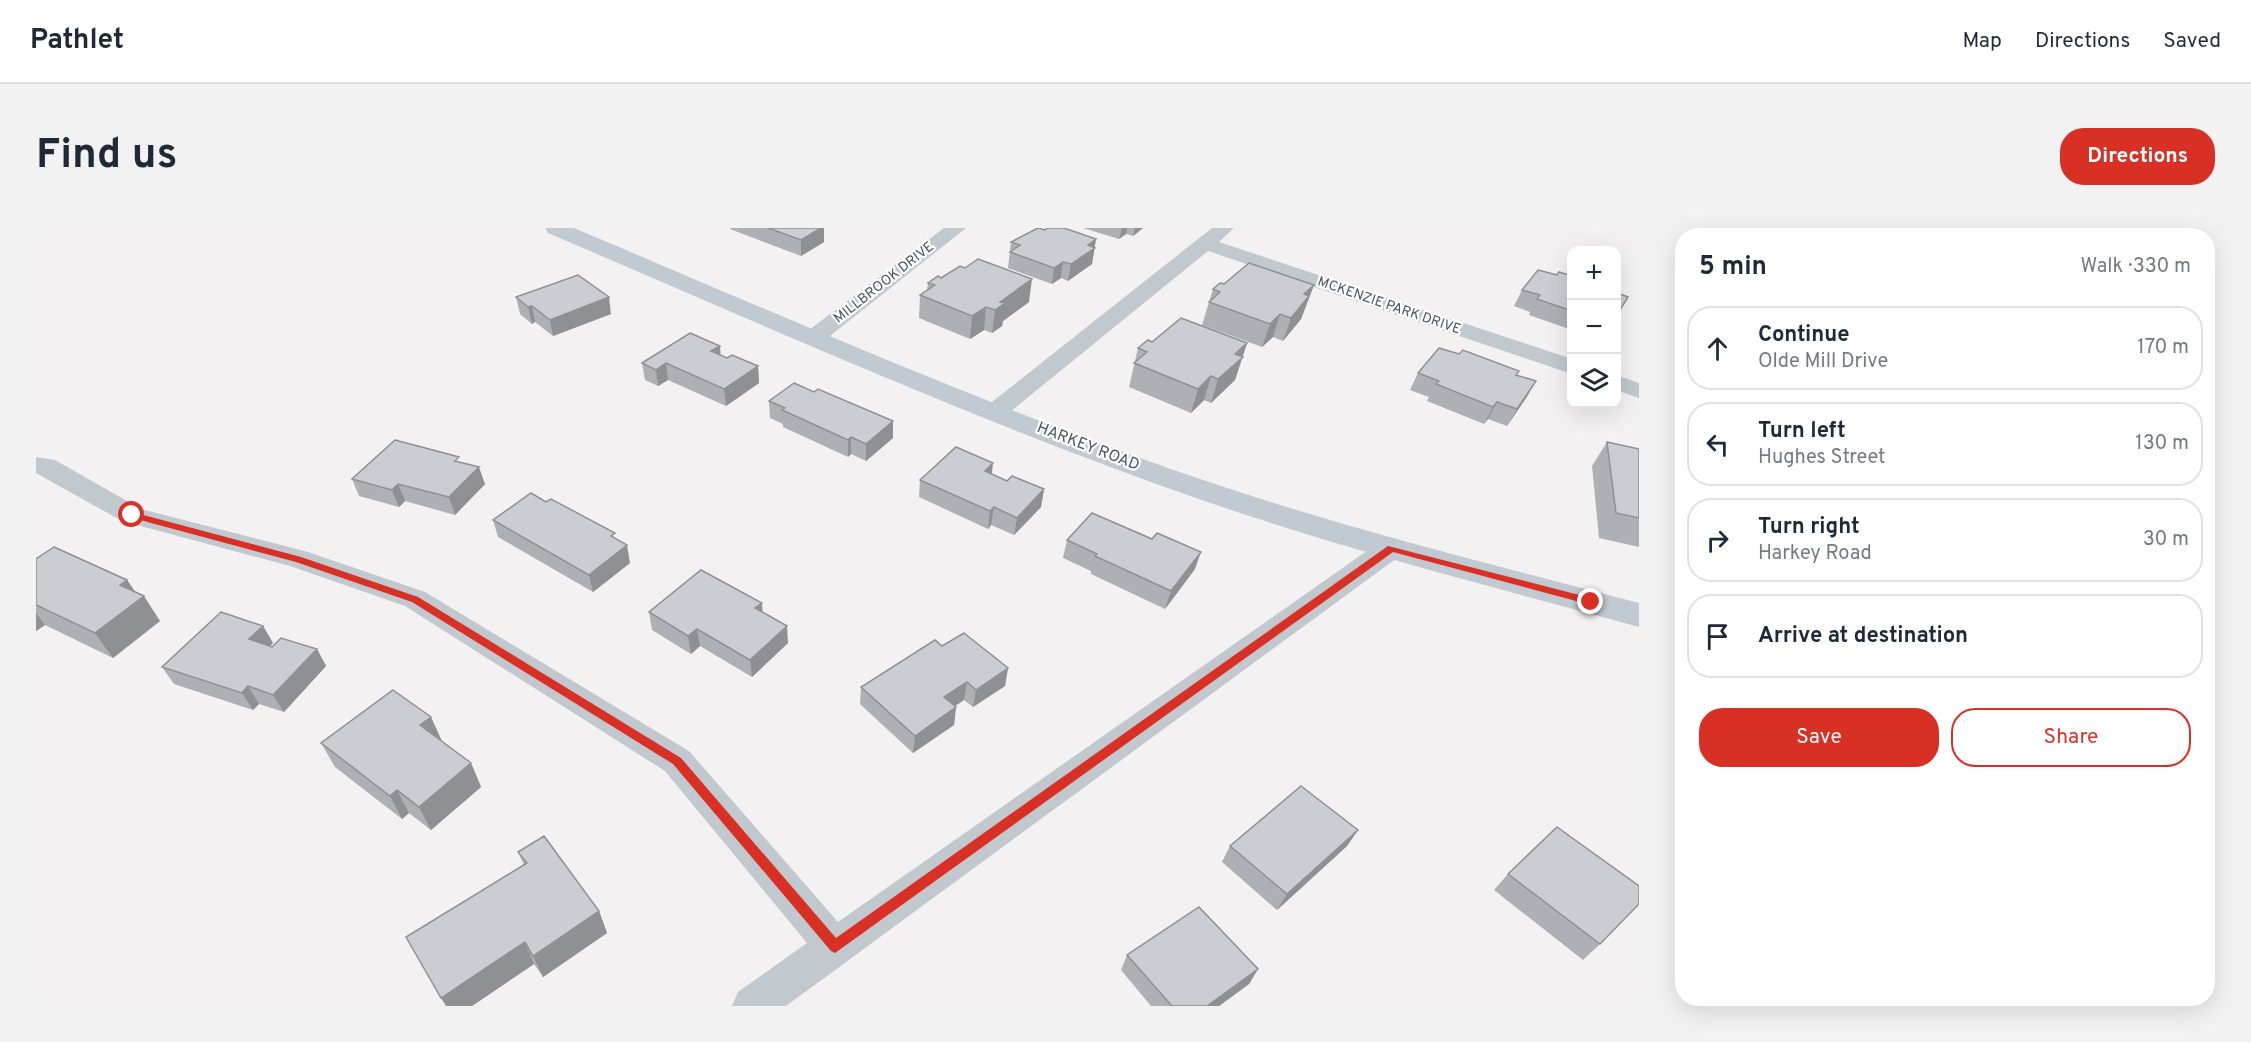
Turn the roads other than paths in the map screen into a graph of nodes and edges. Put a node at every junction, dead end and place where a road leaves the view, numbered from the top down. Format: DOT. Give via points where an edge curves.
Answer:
graph roads {
  1 [pos="556,228"];
  2 [pos="956,228"];
  3 [pos="1224,228"];
  4 [pos="1206,244"];
  5 [pos="813,338"];
  6 [pos="1567,365"];
  7 [pos="1621,384"];
  8 [pos="1639,391"];
  9 [pos="996,411"];
  10 [pos="36,465"];
  11 [pos="1391,548"];
  12 [pos="1639,615"];
  13 [pos="835,947"];
  14 [pos="753,1006"];
  1 -- 5 [label="street, HARKEY ROAD"];
  2 -- 5 [label="street, MILLBROOK DRIVE"];
  3 -- 4 [label="street"];
  4 -- 6 [label="street, MCKENZIE PARK DRIVE"];
  4 -- 9 [label="street"];
  5 -- 9 [label="street, HARKEY ROAD"];
  7 -- 8 [label="street"];
  9 -- 11 [label="street, HARKEY ROAD" via="1204,490 1300,523"];
  10 -- 13 [label="street" via="46,466 132,515 298,559 415,599 677,761"];
  11 -- 12 [label="street, HARKEY ROAD"];
  11 -- 13 [label="street"];
  13 -- 14 [label="street"];
}
